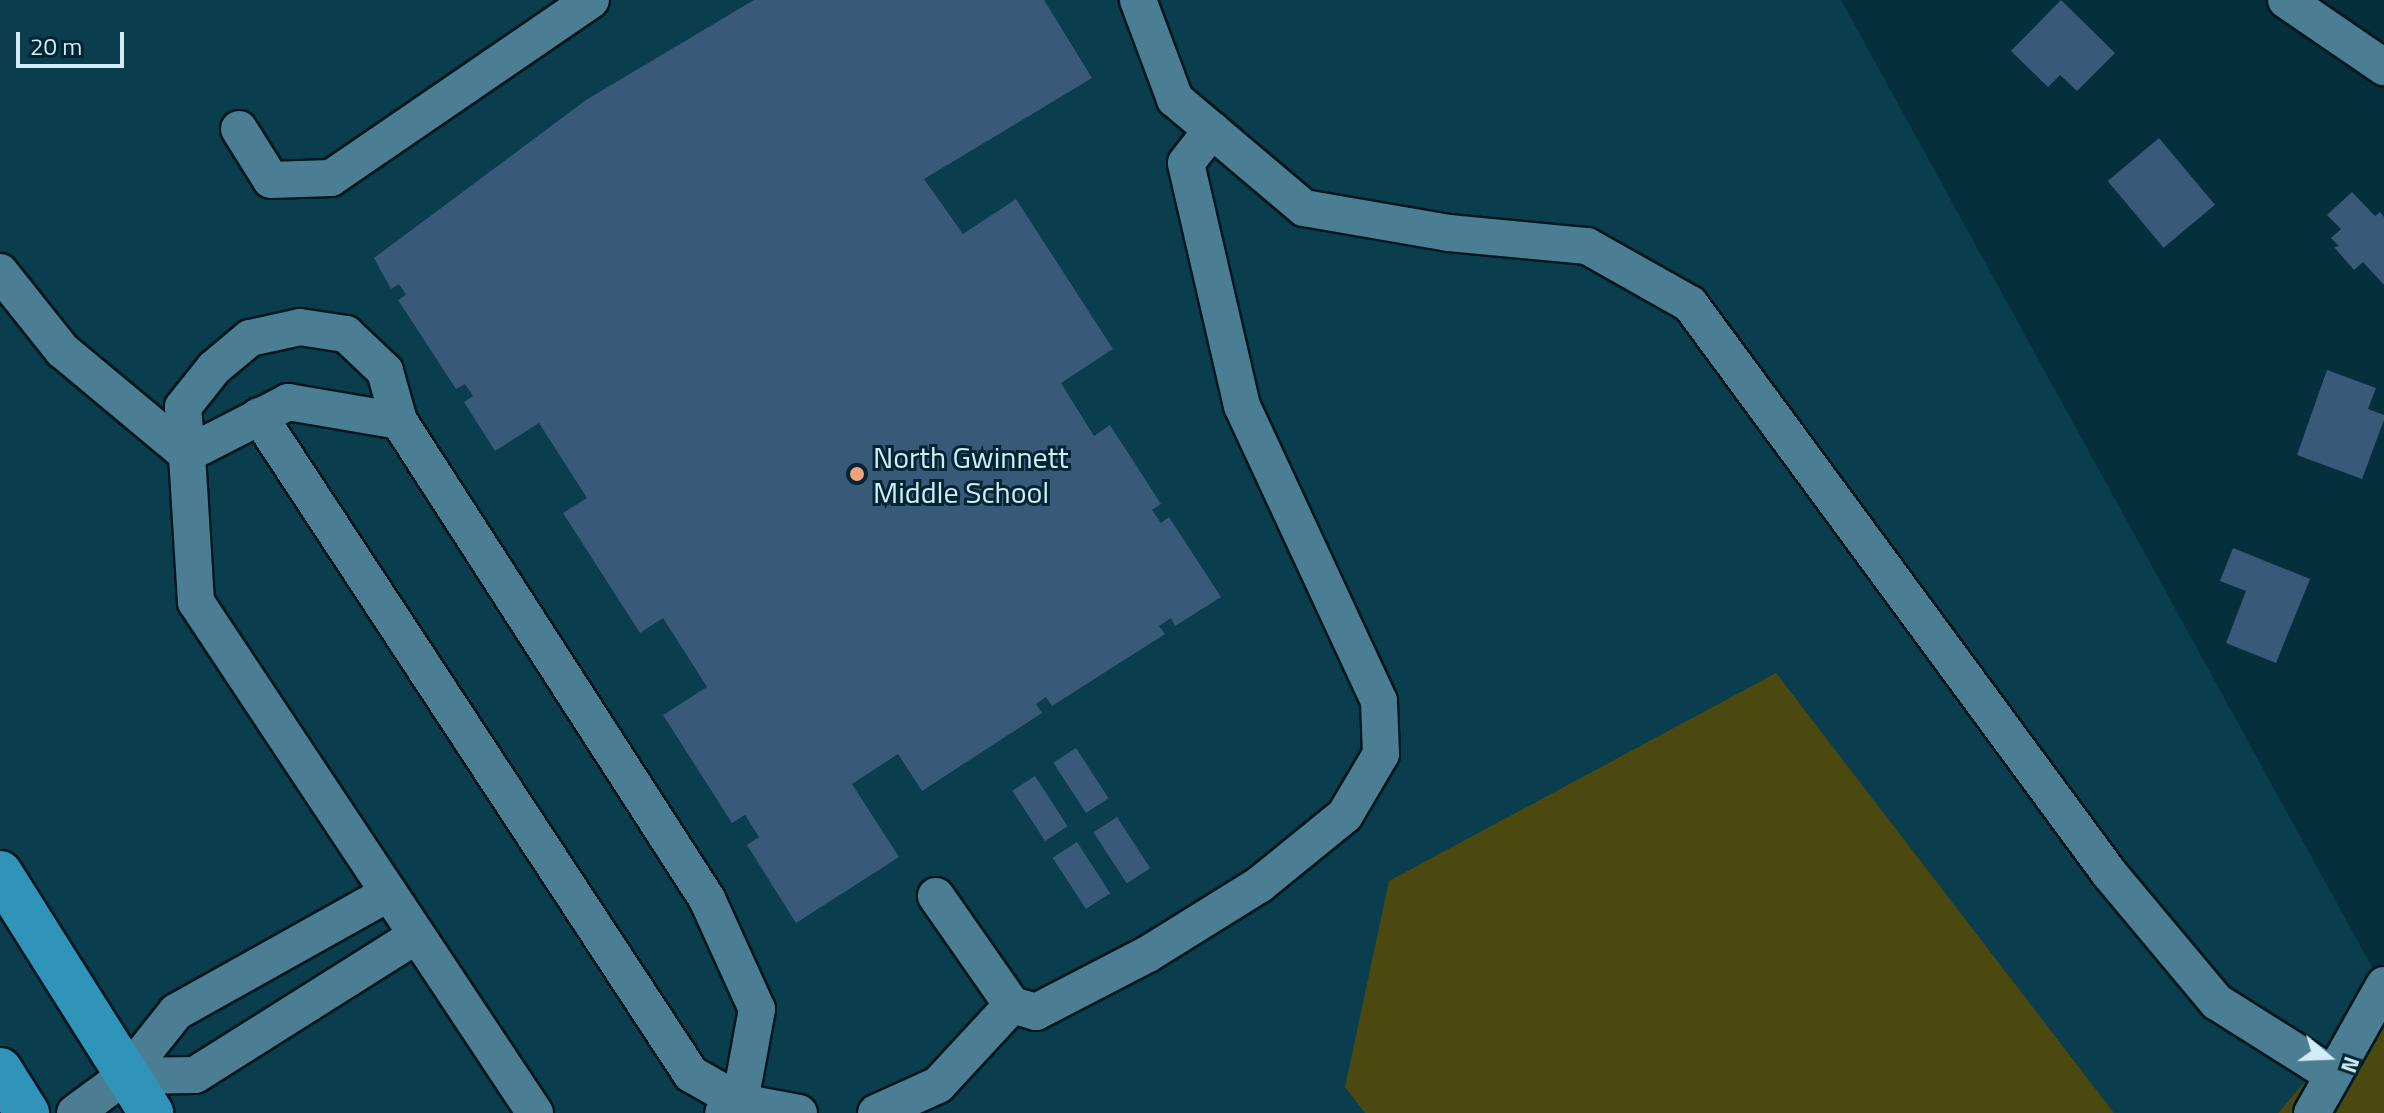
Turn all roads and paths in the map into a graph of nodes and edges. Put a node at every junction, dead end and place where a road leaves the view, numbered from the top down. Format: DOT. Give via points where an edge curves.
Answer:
graph roads {
  1 [pos="591,0"];
  2 [pos="1138,0"];
  3 [pos="2286,0"];
  4 [pos="2384,67"];
  5 [pos="239,129"];
  6 [pos="1212,130"];
  7 [pos="0,272"];
  8 [pos="259,416"];
  9 [pos="399,421"];
  10 [pos="187,454"];
  11 [pos="0,873"];
  12 [pos="389,893"];
  13 [pos="936,896"];
  14 [pos="417,935"];
  15 [pos="2384,985"];
  16 [pos="1012,1005"];
  17 [pos="0,1070"];
  18 [pos="2333,1075"];
  19 [pos="125,1076"];
  20 [pos="732,1107"];
  21 [pos="27,1113"];
  22 [pos="75,1113"];
  23 [pos="151,1113"];
  24 [pos="535,1113"];
  25 [pos="799,1113"];
  26 [pos="876,1113"];
  27 [pos="2312,1113"];
  1 -- 5 [label="street" via="331,178 271,180"];
  2 -- 6 [label="street" via="1175,99"];
  3 -- 4 [label="street"];
  6 -- 16 [label="street" via="1186,163 1242,406 1379,701 1381,754 1345,815 1259,885 1148,954 1036,1012"];
  6 -- 18 [label="street" via="1304,208 1449,233 1587,246 1690,304 2109,873 2217,1002"];
  7 -- 10 [label="street" via="62,350"];
  8 -- 9 [label="street" via="288,402"];
  8 -- 10 [label="street"];
  8 -- 20 [label="street" via="691,1074"];
  9 -- 10 [label="street" via="385,371 346,334 300,327 250,338 214,368 183,407"];
  9 -- 20 [label="street" via="707,899 757,1009"];
  10 -- 12 [label="street" via="196,602"];
  11 -- 19 [label="highway"];
  12 -- 14 [label="street"];
  12 -- 19 [label="street" via="176,1012"];
  13 -- 16 [label="street"];
  14 -- 19 [label="street" via="195,1075"];
  14 -- 24 [label="street"];
  15 -- 18 [label="street"];
  16 -- 26 [label="street" via="938,1085"];
  17 -- 21 [label="highway"];
  18 -- 27 [label="street"];
  19 -- 22 [label="street"];
  19 -- 23 [label="highway"];
  20 -- 25 [label="street"];
}
